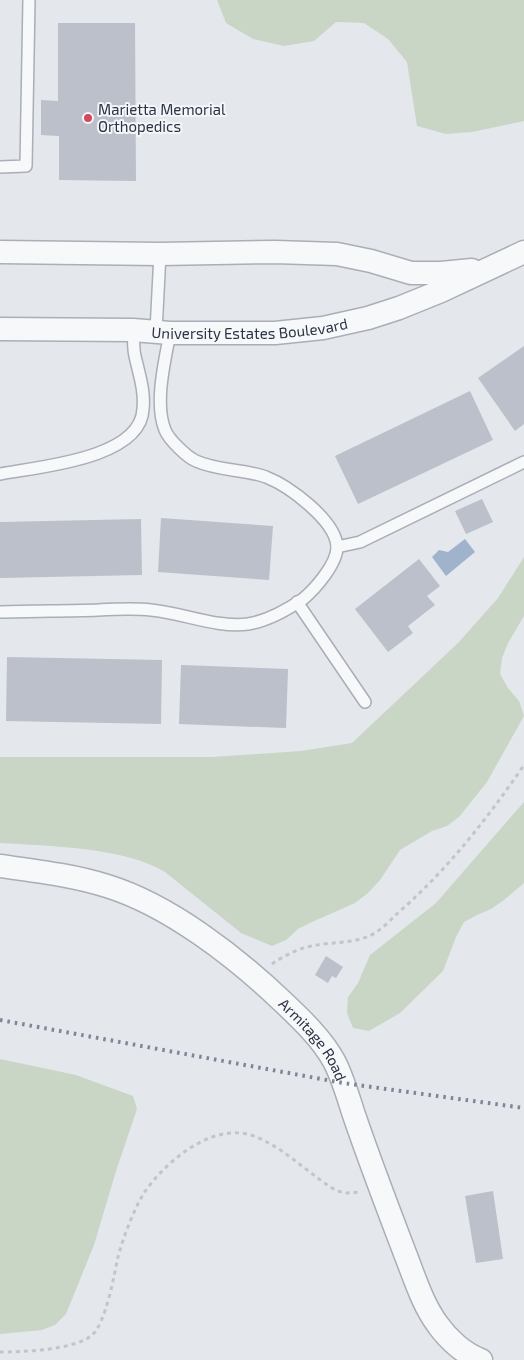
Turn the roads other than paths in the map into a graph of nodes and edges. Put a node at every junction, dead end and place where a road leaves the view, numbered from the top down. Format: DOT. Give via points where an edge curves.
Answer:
graph roads {
  1 [pos="29,0"];
  2 [pos="0,167"];
  3 [pos="0,252"];
  4 [pos="524,252"];
  5 [pos="160,254"];
  6 [pos="488,268"];
  7 [pos="0,329"];
  8 [pos="133,330"];
  9 [pos="163,332"];
  10 [pos="524,462"];
  11 [pos="0,474"];
  12 [pos="337,547"];
  13 [pos="297,602"];
  14 [pos="0,612"];
  15 [pos="365,702"];
  16 [pos="0,866"];
  17 [pos="481,1360"];
  1 -- 2 [label="lane" via="26,166"];
  3 -- 5 [label="street, University Estates Boulevard"];
  4 -- 6 [label="street, University Estates Boulevard"];
  5 -- 6 [label="street, University Estates Boulevard" via="337,254 424,274"];
  5 -- 9 [label="lane"];
  6 -- 9 [label="street, University Estates Boulevard" via="433,294 344,325 275,333"];
  7 -- 8 [label="street, University Estates Boulevard"];
  8 -- 9 [label="street, University Estates Boulevard"];
  8 -- 11 [label="lane" via="144,411 131,434 118,445 87,456"];
  9 -- 12 [label="lane" via="161,411 165,431 175,444 195,461 268,478 292,491 330,528"];
  10 -- 12 [label="lane" via="360,542"];
  12 -- 13 [label="lane" via="336,557 328,570"];
  13 -- 14 [label="lane" via="263,620 234,624 150,610"];
  13 -- 15 [label="lane"];
  16 -- 17 [label="street, Armitage Road" via="64,874 109,886 157,908 255,975 301,1019 339,1071 379,1188 424,1303 452,1340 466,1353"];
}
